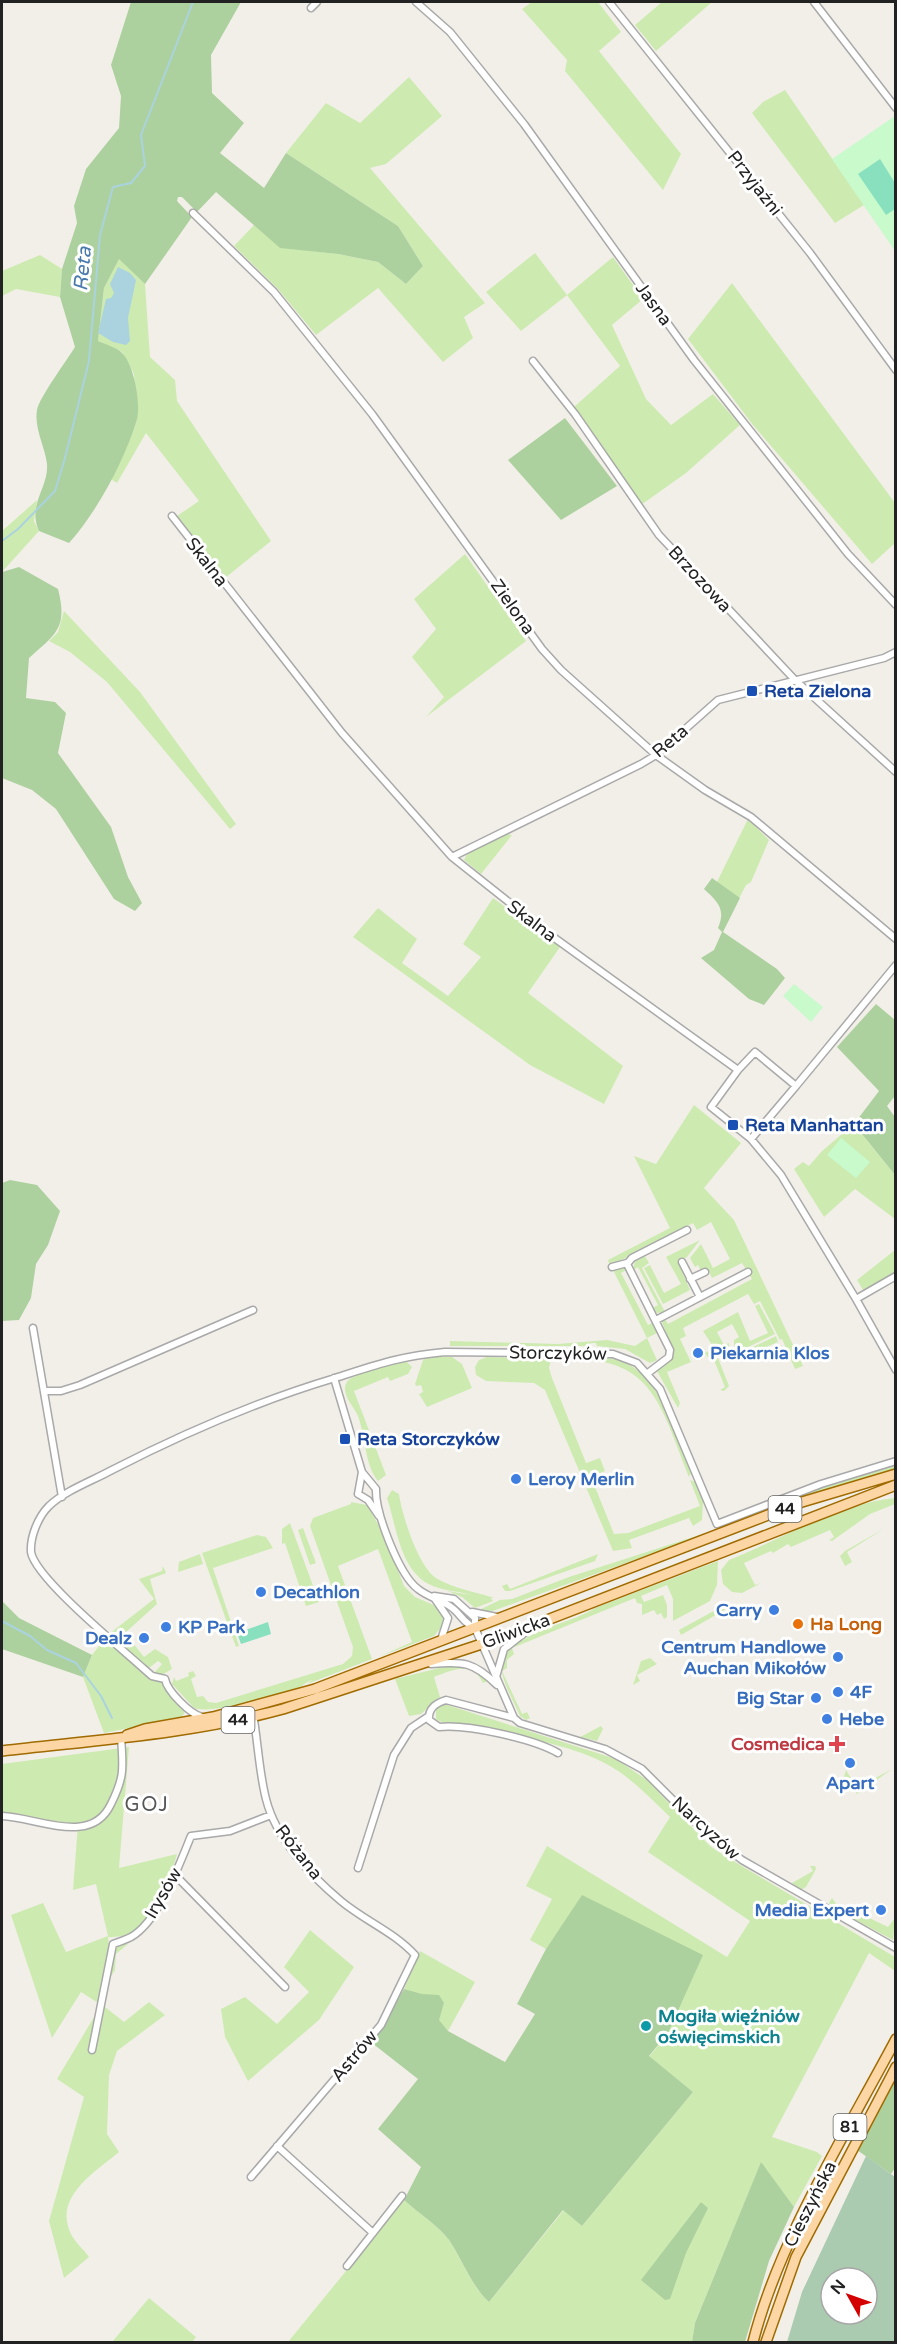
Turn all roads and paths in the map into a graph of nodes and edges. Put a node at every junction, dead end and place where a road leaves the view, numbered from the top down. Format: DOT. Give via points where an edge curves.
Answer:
graph roads {
  1 [pos="317,2"];
  2 [pos="416,2"];
  3 [pos="609,2"];
  4 [pos="814,2"];
  5 [pos="311,8"];
  6 [pos="896,108"];
  7 [pos="193,213"];
  8 [pos="533,361"];
  9 [pos="896,370"];
  10 [pos="172,516"];
  11 [pos="896,605"];
  12 [pos="896,652"];
  13 [pos="795,680"];
  14 [pos="656,755"];
  15 [pos="896,772"];
  16 [pos="452,857"];
  17 [pos="896,939"];
  18 [pos="896,965"];
  19 [pos="738,1070"];
  20 [pos="796,1086"];
  21 [pos="752,1139"];
  22 [pos="687,1230"];
  23 [pos="682,1262"];
  24 [pos="627,1263"];
  25 [pos="612,1267"];
  26 [pos="705,1272"];
  27 [pos="747,1272"];
  28 [pos="896,1276"];
  29 [pos="690,1279"];
  30 [pos="700,1297"];
  31 [pos="856,1299"];
  32 [pos="252,1310"];
  33 [pos="656,1320"];
  34 [pos="33,1328"];
  35 [pos="896,1370"];
  36 [pos="648,1373"];
  37 [pos="334,1378"];
  38 [pos="45,1391"];
  39 [pos="896,1461"];
  40 [pos="362,1472"];
  41 [pos="896,1474"];
  42 [pos="369,1482"];
  43 [pos="361,1485"];
  44 [pos="896,1485"];
  45 [pos="896,1493"];
  46 [pos="876,1494"];
  47 [pos="375,1496"];
  48 [pos="62,1497"];
  49 [pos="368,1500"];
  50 [pos="383,1522"];
  51 [pos="431,1597"];
  52 [pos="471,1612"];
  53 [pos="504,1617"];
  54 [pos="536,1624"];
  55 [pos="475,1628"];
  56 [pos="441,1640"];
  57 [pos="483,1643"];
  58 [pos="412,1665"];
  59 [pos="496,1678"];
  60 [pos="500,1688"];
  61 [pos="252,1707"];
  62 [pos="429,1716"];
  63 [pos="213,1717"];
  64 [pos="254,1717"];
  65 [pos="514,1718"];
  66 [pos="123,1737"];
  67 [pos="2,1751"];
  68 [pos="558,1753"];
  69 [pos="271,1815"];
  70 [pos="2,1816"];
  71 [pos="358,1868"];
  72 [pos="175,1875"];
  73 [pos="896,1948"];
  74 [pos="415,1955"];
  75 [pos="285,1987"];
  76 [pos="896,2039"];
  77 [pos="92,2050"];
  78 [pos="896,2067"];
  79 [pos="277,2146"];
  80 [pos="251,2177"];
  81 [pos="402,2196"];
  82 [pos="373,2233"];
  83 [pos="347,2266"];
  84 [pos="753,2343"];
  85 [pos="766,2343"];
  1 -- 5 [label="street"];
  2 -- 11 [label="street, Jasna" via="450,32 524,124 694,360 841,545"];
  3 -- 9 [label="street, Przyjaźni" via="810,253"];
  4 -- 6 [label="street"];
  7 -- 14 [label="street, Zielona" via="282,302 372,414 542,649"];
  8 -- 13 [label="street, Brzozowa" via="659,535"];
  10 -- 16 [label="street, Skalna" via="335,725"];
  12 -- 13 [label="street, Reta"];
  13 -- 14 [label="street, Reta" via="718,700"];
  13 -- 15 [label="street, Brzozowa"];
  14 -- 16 [label="street, Reta"];
  14 -- 17 [label="street, Zielona" via="751,817"];
  16 -- 19 [label="street, Skalna" via="549,934"];
  18 -- 20 [label="street"];
  19 -- 20 [label="street" via="755,1052"];
  19 -- 21 [label="street" via="711,1107"];
  20 -- 21 [label="street"];
  21 -- 31 [label="street" via="781,1175"];
  22 -- 24 [label="street"];
  23 -- 29 [label="street"];
  24 -- 25 [label="street"];
  24 -- 33 [label="street"];
  26 -- 29 [label="street"];
  27 -- 30 [label="street"];
  28 -- 31 [label="street"];
  29 -- 30 [label="street"];
  30 -- 33 [label="street"];
  31 -- 35 [label="street"];
  32 -- 38 [label="street" via="80,1385"];
  33 -- 36 [label="street" via="671,1353"];
  34 -- 38 [label="street"];
  36 -- 37 [label="street, Storczyków" via="631,1359 613,1354 445,1352 393,1358"];
  36 -- 39 [label="street, Storczyków" via="670,1409 717,1524 821,1484"];
  37 -- 40 [label="street"];
  37 -- 48 [label="street, Storczyków" via="220,1419"];
  38 -- 48 [label="street"];
  40 -- 42 [label="street"];
  40 -- 43 [label="street"];
  41 -- 53 [label="main road, Gliwicka / 44" via="802,1502"];
  42 -- 43 [label="street"];
  42 -- 47 [label="street" via="376,1489"];
  43 -- 49 [label="street" via="358,1494"];
  44 -- 46 [label="main road, Gliwicka"];
  45 -- 46 [label="main road"];
  46 -- 54 [label="main road, Gliwicka / 44"];
  47 -- 49 [label="street"];
  47 -- 50 [label="street"];
  48 -- 63 [label="street" via="41,1517 31,1541 36,1562 60,1592 144,1669 165,1679 189,1711"];
  49 -- 50 [label="street"];
  50 -- 51 [label="street" via="404,1574"];
  51 -- 52 [label="street" via="454,1599"];
  51 -- 55 [label="street" via="450,1606"];
  51 -- 56 [label="street" via="448,1618"];
  52 -- 53 [label="street"];
  52 -- 55 [label="street" via="477,1622"];
  53 -- 55 [label="main road, Gliwicka / 44"];
  54 -- 57 [label="main road, Gliwicka / 44"];
  54 -- 59 [label="street" via="504,1649"];
  55 -- 56 [label="main road, Gliwicka / 44"];
  55 -- 57 [label="street"];
  56 -- 61 [label="main road, Gliwicka / 44" via="329,1684"];
  57 -- 58 [label="main road, Gliwicka / 44"];
  57 -- 59 [label="street"];
  58 -- 60 [label="street" via="464,1662 482,1670"];
  58 -- 64 [label="main road, Gliwicka / 44"];
  59 -- 60 [label="street"];
  60 -- 65 [label="street"];
  61 -- 63 [label="main road, Gliwicka / 44"];
  61 -- 64 [label="street, Różana"];
  62 -- 65 [label="street, Narcyzów" via="434,1705 446,1700"];
  62 -- 68 [label="street" via="439,1727 481,1730"];
  62 -- 71 [label="street, Narcyzów" via="411,1728 394,1755"];
  63 -- 66 [label="main road, Gliwicka / 44" via="145,1729"];
  64 -- 66 [label="main road, Gliwicka / 44"];
  64 -- 69 [label="street, Różana"];
  65 -- 73 [label="street, Narcyzów" via="619,1755 642,1769 701,1828 742,1860"];
  66 -- 67 [label="main road, Gliwicka / 44"];
  66 -- 70 [label="street" via="123,1778 101,1821 74,1828"];
  69 -- 72 [label="street, Irysów" via="230,1831 191,1836"];
  69 -- 74 [label="street, Różana" via="297,1856 331,1891"];
  72 -- 75 [label="street"];
  72 -- 77 [label="street, Irysów" via="148,1921 132,1937 113,1944"];
  74 -- 79 [label="street, Astrów" via="381,2025"];
  76 -- 84 [label="main road, Cieszyńska / 81" via="784,2254"];
  78 -- 85 [label="main road, Cieszyńska / 81" via="796,2257"];
  79 -- 80 [label="street, Astrów"];
  79 -- 82 [label="street"];
  81 -- 82 [label="street"];
  82 -- 83 [label="street"];
}
